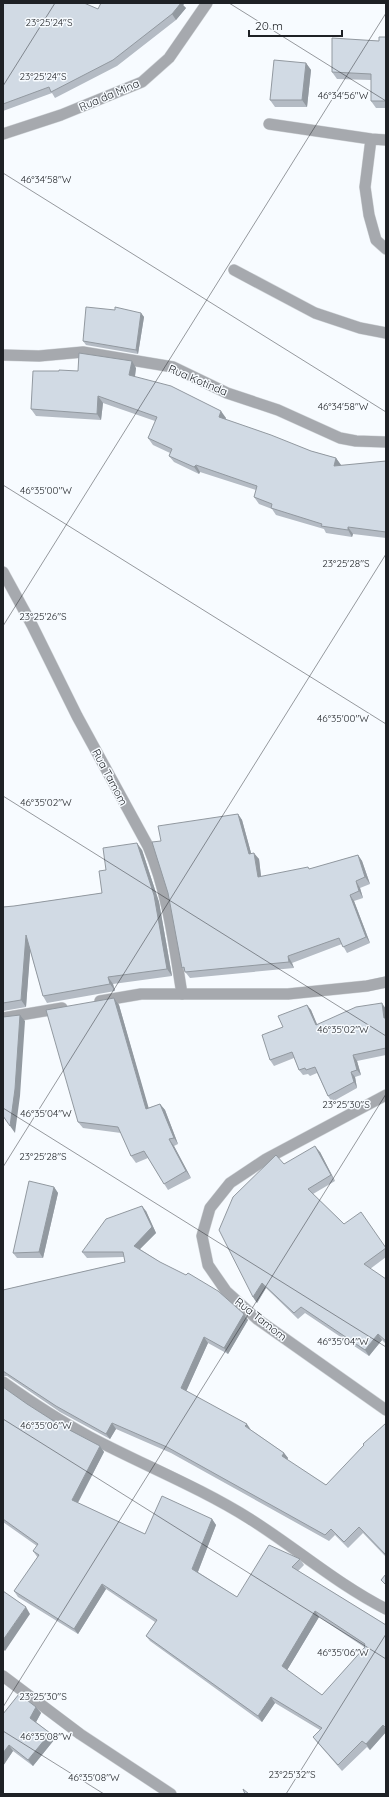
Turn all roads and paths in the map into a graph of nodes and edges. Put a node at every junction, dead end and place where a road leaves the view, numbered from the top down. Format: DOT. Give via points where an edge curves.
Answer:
graph roads {
  1 [pos="207,3"];
  2 [pos="269,124"];
  3 [pos="3,134"];
  4 [pos="372,139"];
  5 [pos="386,140"];
  6 [pos="386,249"];
  7 [pos="234,270"];
  8 [pos="386,333"];
  9 [pos="3,355"];
  10 [pos="386,442"];
  11 [pos="3,572"];
  12 [pos="386,982"];
  13 [pos="182,994"];
  14 [pos="88,1003"];
  15 [pos="72,1006"];
  16 [pos="3,1018"];
  17 [pos="386,1095"];
  18 [pos="3,1382"];
  19 [pos="386,1410"];
  20 [pos="386,1610"];
  21 [pos="3,1676"];
  22 [pos="171,1794"];
  1 -- 3 [label="street, Rua da Mina" via="169,58 142,82 61,115"];
  2 -- 4 [label="street"];
  4 -- 5 [label="street"];
  4 -- 6 [label="street" via="365,187 376,240"];
  7 -- 8 [label="street" via="315,313 360,328"];
  9 -- 10 [label="street, Rua Kotinda" via="39,356 83,352 174,367 227,393 278,410 340,438"];
  11 -- 13 [label="street, Rua Tamom" via="148,846 157,868 164,897"];
  12 -- 13 [label="street" via="288,994"];
  13 -- 14 [label="street" via="141,994"];
  15 -- 16 [label="street"];
  17 -- 19 [label="street, Rua Tamom" via="266,1159 230,1183 210,1208 202,1236 208,1265 226,1291 257,1319"];
  18 -- 20 [label="street" via="32,1403 91,1437 188,1484 250,1519 332,1578"];
  21 -- 22 [label="street" via="80,1734"];
}
